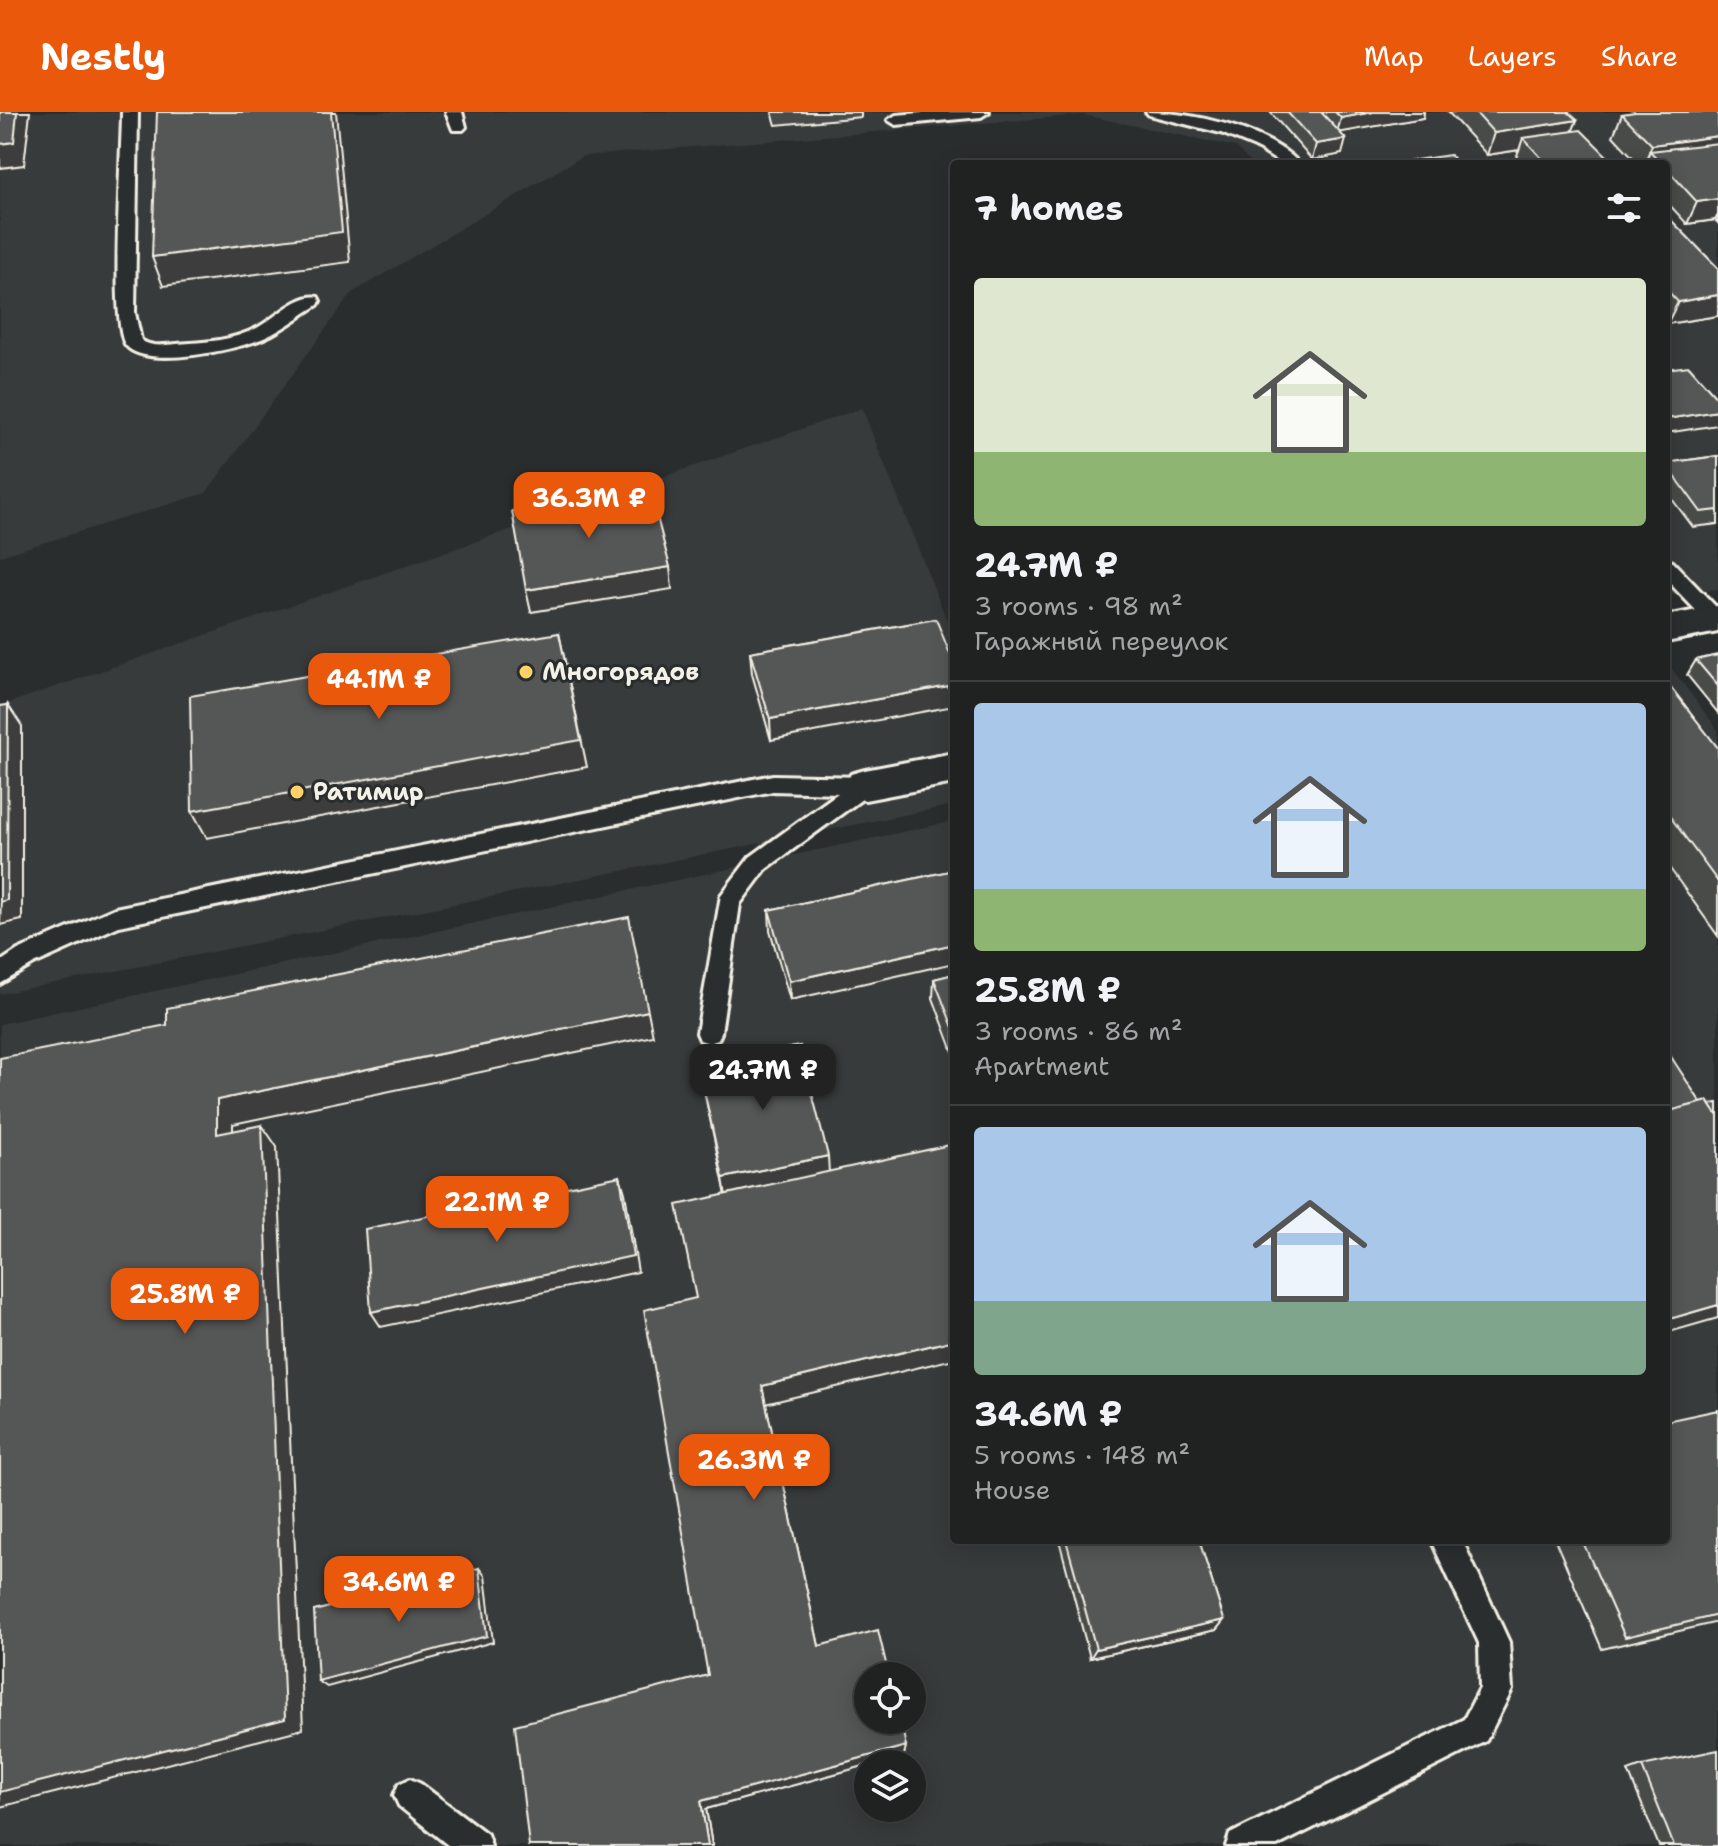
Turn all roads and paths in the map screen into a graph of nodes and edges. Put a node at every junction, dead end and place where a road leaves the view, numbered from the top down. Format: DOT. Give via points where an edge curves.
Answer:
graph roads {
  1 [pos="130,112"];
  2 [pos="981,112"];
  3 [pos="1154,112"];
  4 [pos="896,120"];
  5 [pos="1287,160"];
  6 [pos="312,301"];
  7 [pos="1670,571"];
  8 [pos="1717,619"];
  9 [pos="1670,628"];
  10 [pos="950,769"];
  11 [pos="865,785"];
  12 [pos="0,974"];
  13 [pos="709,1033"];
  14 [pos="1448,1544"];
  15 [pos="410,1795"];
  16 [pos="475,1846"];
  17 [pos="1242,1846"];
  1 -- 6 [label="lane" via="126,313 133,342 144,350 161,351 224,346 261,333"];
  2 -- 4 [label="lane"];
  3 -- 5 [label="lane" via="1230,131"];
  7 -- 8 [label="lane"];
  8 -- 9 [label="street"];
  10 -- 11 [label="street"];
  11 -- 12 [label="lane" via="773,783 115,917"];
  11 -- 13 [label="lane" via="758,863 729,902"];
  14 -- 17 [label="lane" via="1494,1642 1496,1690 1475,1730"];
  15 -- 16 [label="lane"];
}
